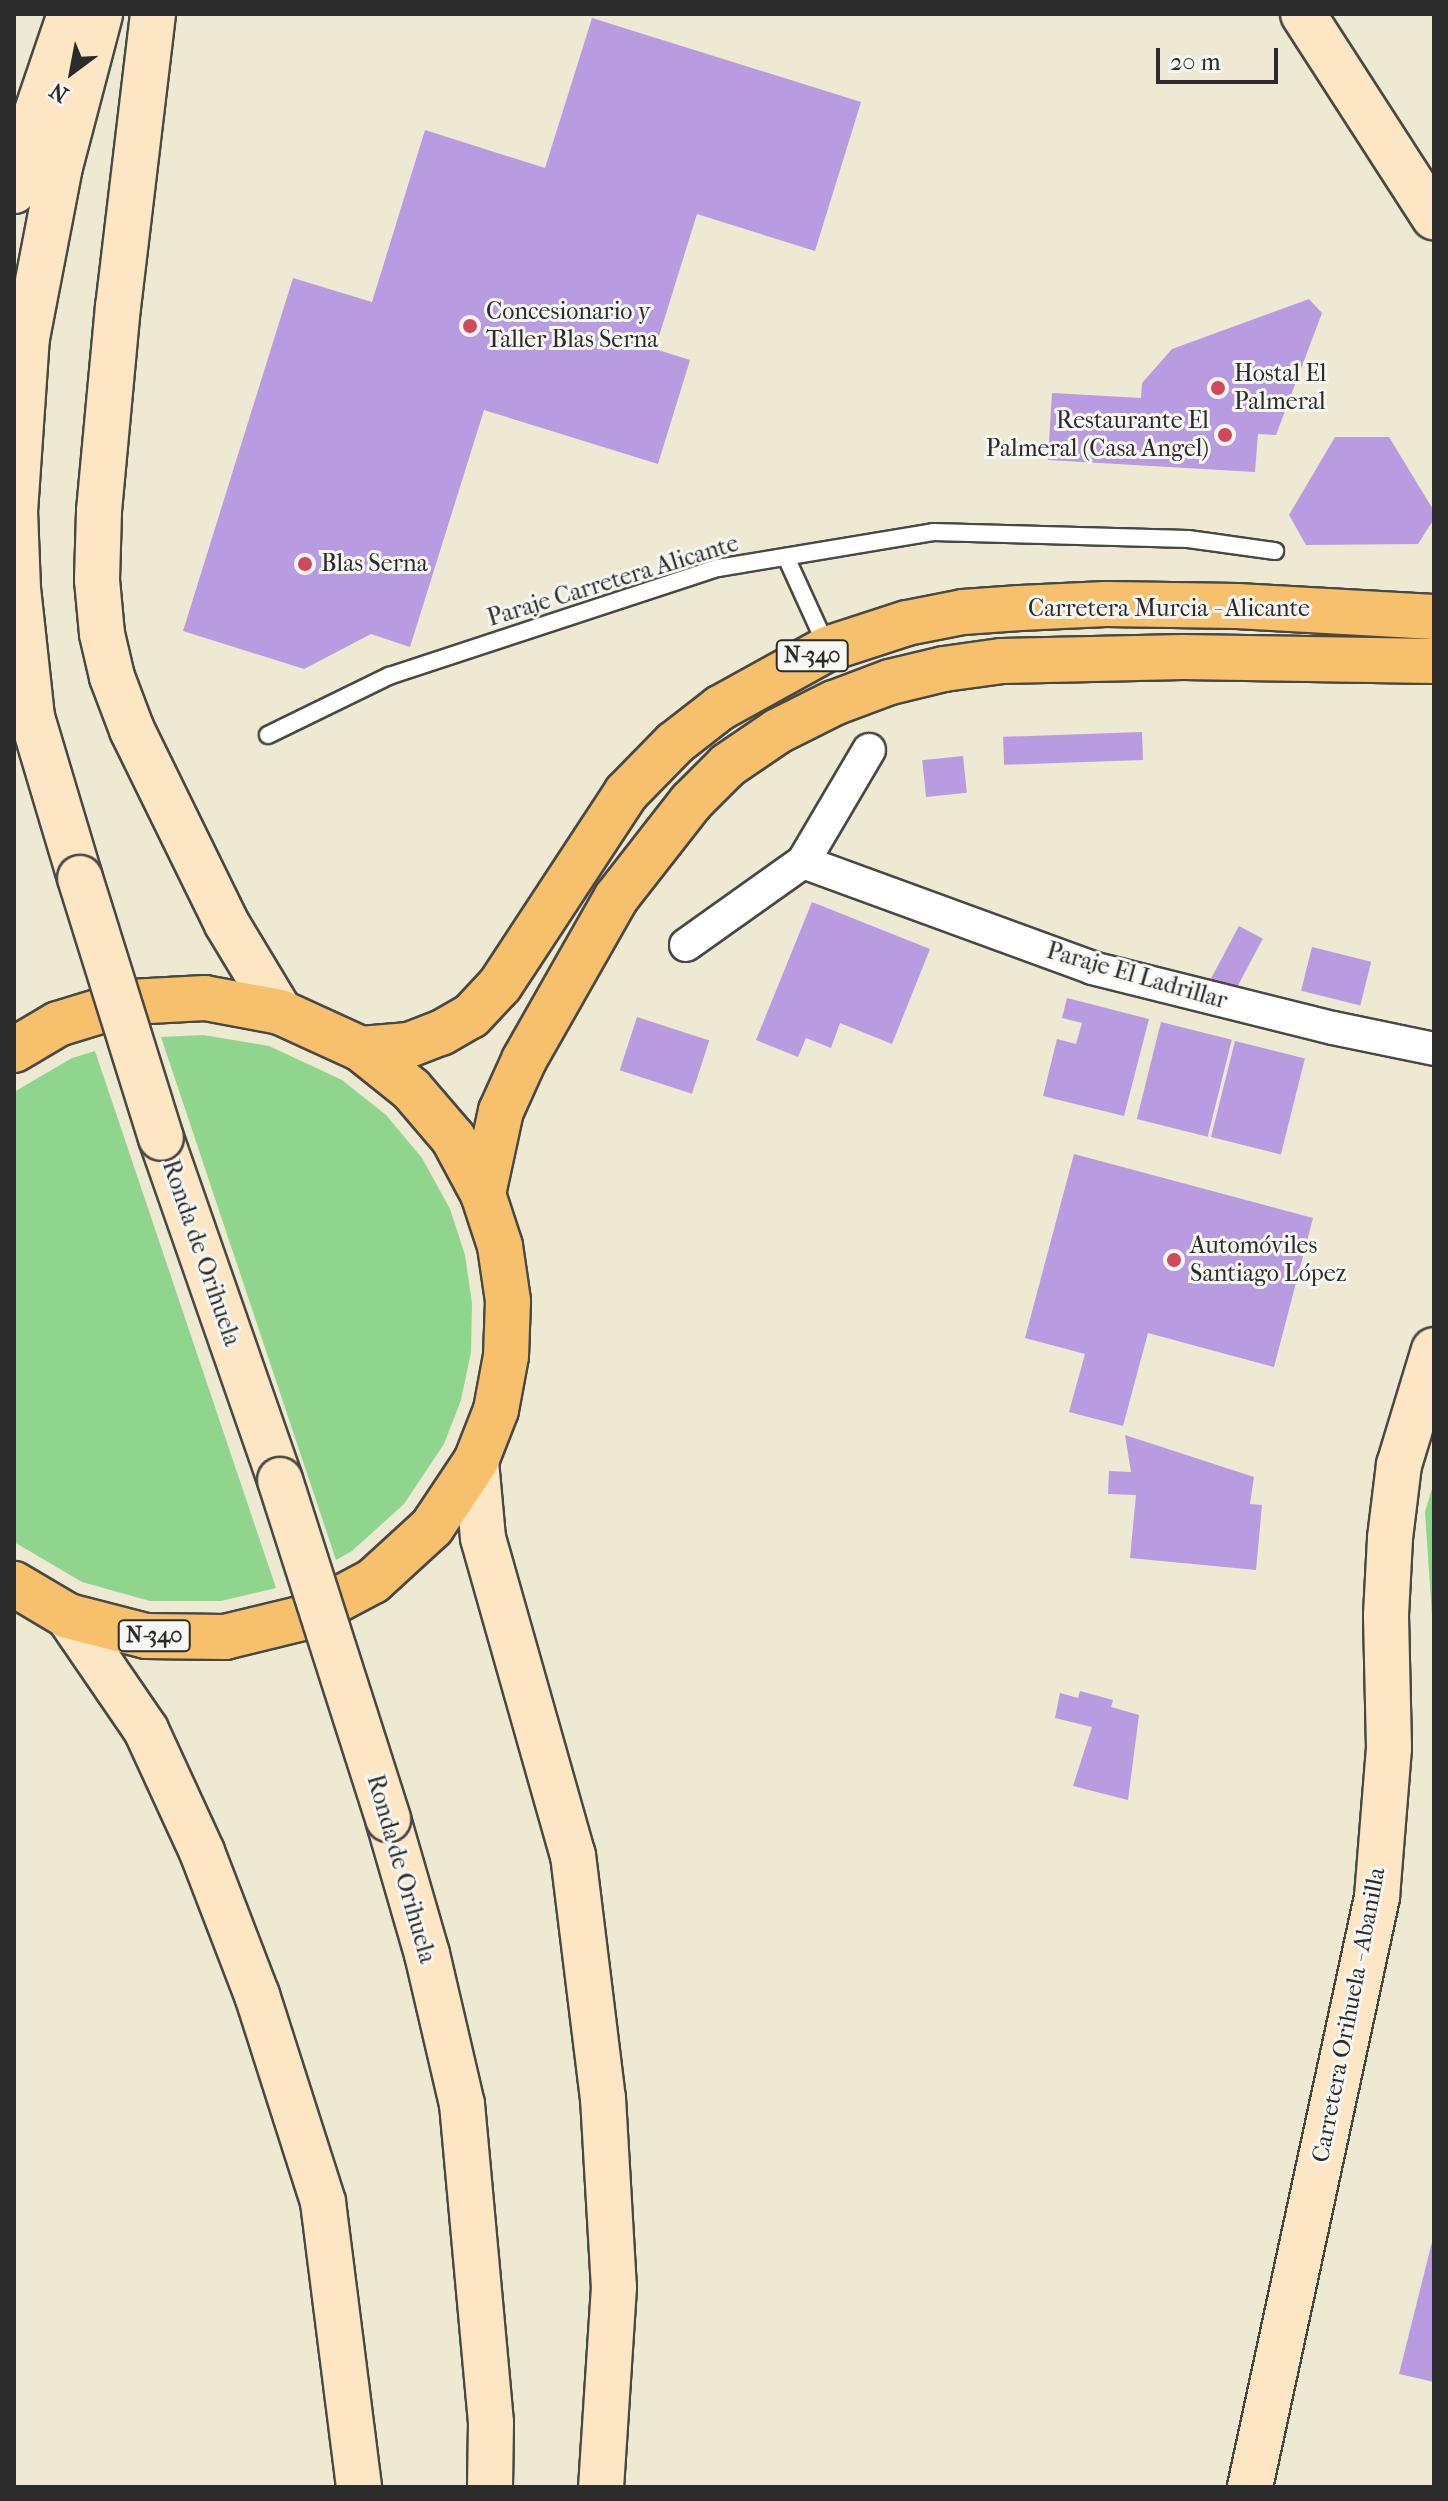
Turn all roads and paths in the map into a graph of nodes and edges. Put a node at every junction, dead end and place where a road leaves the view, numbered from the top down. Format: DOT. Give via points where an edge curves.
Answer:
graph roads {
  1 [pos="70,14"];
  2 [pos="100,14"];
  3 [pos="153,14"];
  4 [pos="1303,14"];
  5 [pos="14,191"];
  6 [pos="1434,217"];
  7 [pos="1275,551"];
  8 [pos="786,557"];
  9 [pos="1434,617"];
  10 [pos="827,649"];
  11 [pos="1434,661"];
  12 [pos="268,735"];
  13 [pos="869,750"];
  14 [pos="803,862"];
  15 [pos="686,945"];
  16 [pos="280,1012"];
  17 [pos="361,1049"];
  18 [pos="1434,1049"];
  19 [pos="14,1050"];
  20 [pos="483,1194"];
  21 [pos="1434,1350"];
  22 [pos="476,1461"];
  23 [pos="14,1584"];
  24 [pos="68,1616"];
  25 [pos="359,2487"];
  26 [pos="490,2487"];
  27 [pos="601,2487"];
  28 [pos="1250,2487"];
  1 -- 5 [label="main road"];
  2 -- 26 [label="main road, Ronda de Orihuela, bridge" via="60,167 27,338 15,512 32,717 161,1138 280,1480 427,1954 462,2104 491,2423"];
  3 -- 16 [label="main road" via="99,512 102,634 132,730 227,924"];
  4 -- 6 [label="main road"];
  7 -- 8 [label="lane, Paraje Carretera Alicante" via="1188,539 933,532"];
  8 -- 10 [label="lane"];
  8 -- 12 [label="lane, Paraje Carretera Alicante" via="718,568 389,676"];
  9 -- 10 [label="highway, Carretera Murcia - Alicante / N-340" via="1237,606 1020,608 907,623"];
  10 -- 17 [label="highway, Carretera Murcia - Alicante / N-340" via="720,708 675,743 626,793 500,985 471,1016 409,1045"];
  11 -- 20 [label="highway, Carretera Murcia - Alicante / N-340" via="1002,661 890,682 778,731 728,765 691,802 616,898 518,1072 501,1111"];
  13 -- 14 [label="street"];
  14 -- 15 [label="street"];
  14 -- 18 [label="street, Paraje El Ladrillar" via="1092,968"];
  16 -- 17 [label="highway, N-340"];
  16 -- 19 [label="highway, N-340" via="205,998 130,1002 58,1024"];
  17 -- 20 [label="highway, N-340" via="411,1089 453,1138"];
  20 -- 22 [label="highway, N-340" via="500,1246 508,1301 506,1356 496,1410"];
  21 -- 28 [label="main road, Carretera Orihuela - Abanilla" via="1399,1465 1390,1538 1389,1748 1377,1897"];
  22 -- 24 [label="highway, N-340" via="432,1527 373,1581 303,1618 225,1637 193,1637 146,1636"];
  22 -- 27 [label="main road" via="483,1538 573,1855 599,2068 614,2287"];
  23 -- 24 [label="highway, N-340"];
  24 -- 25 [label="main road" via="146,1730 202,1852 257,1995 323,2202"];
}
